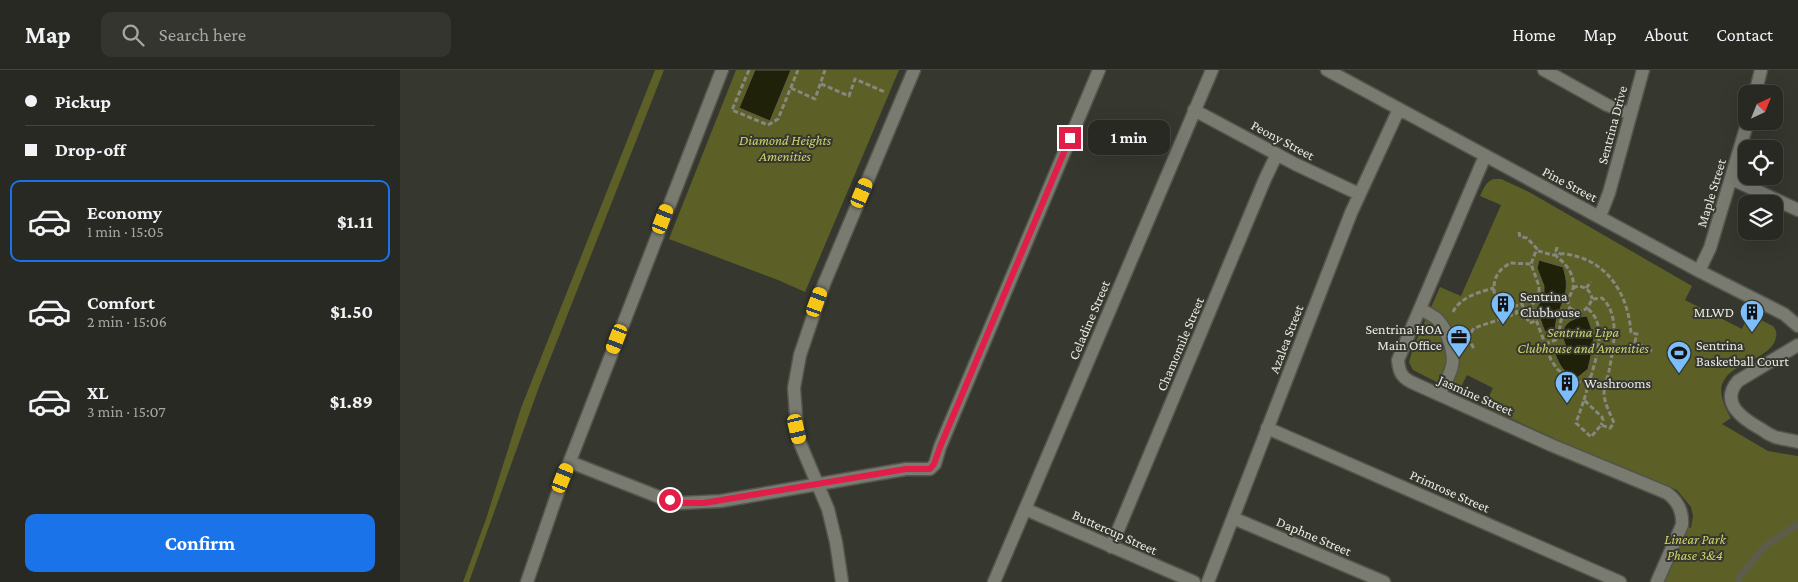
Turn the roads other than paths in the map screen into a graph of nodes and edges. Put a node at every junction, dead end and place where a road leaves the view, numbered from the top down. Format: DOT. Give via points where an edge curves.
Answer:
graph roads {
  1 [pos="722,70"];
  2 [pos="914,70"];
  3 [pos="1099,70"];
  4 [pos="1212,70"];
  5 [pos="1328,70"];
  6 [pos="1544,70"];
  7 [pos="1643,70"];
  8 [pos="1761,70"];
  9 [pos="1757,85"];
  10 [pos="1399,109"];
  11 [pos="1194,110"];
  12 [pos="1631,114"];
  13 [pos="1746,130"];
  14 [pos="1277,154"];
  15 [pos="1486,156"];
  16 [pos="1732,180"];
  17 [pos="1359,194"];
  18 [pos="1798,210"];
  19 [pos="1600,216"];
  20 [pos="1699,271"];
  21 [pos="1420,309"];
  22 [pos="1798,326"];
  23 [pos="1798,345"];
  24 [pos="1439,394"];
  25 [pos="1267,428"];
  26 [pos="1798,442"];
  27 [pos="570,462"];
  28 [pos="819,485"];
  29 [pos="1025,509"];
  30 [pos="1233,518"];
  31 [pos="1111,547"];
  32 [pos="527,582"];
  33 [pos="842,582"];
  34 [pos="994,582"];
  35 [pos="1194,582"];
  36 [pos="1208,582"];
  37 [pos="1384,582"];
  38 [pos="1620,582"];
  39 [pos="1657,582"];
  1 -- 27 [label="street"];
  2 -- 28 [label="street" via="824,284 800,355 794,388 797,429"];
  3 -- 28 [label="street" via="934,464 926,470 906,469"];
  4 -- 11 [label="street, Celadine Street"];
  5 -- 10 [label="street, Pine Street"];
  6 -- 12 [label="street" via="1607,105"];
  7 -- 12 [label="street, Sentrina Drive"];
  8 -- 9 [label="street"];
  10 -- 15 [label="street, Pine Street"];
  10 -- 17 [label="street, Azalea Street"];
  11 -- 14 [label="street, Peony Street"];
  11 -- 29 [label="street, Celadine Street"];
  12 -- 19 [label="street, Sentrina Drive"];
  13 -- 16 [label="street, Maple Street"];
  14 -- 17 [label="street, Peony Street"];
  14 -- 31 [label="street, Chamomile Street"];
  15 -- 19 [label="street, Pine Street"];
  15 -- 21 [label="street, Jasmine Street"];
  16 -- 18 [label="street"];
  16 -- 20 [label="street, Maple Street" via="1710,248"];
  17 -- 25 [label="street, Azalea Street"];
  19 -- 20 [label="street, Pine Street"];
  20 -- 22 [label="street, Pine Street" via="1784,314"];
  21 -- 24 [label="street" via="1440,323 1452,354 1450,374"];
  21 -- 24 [label="street, Jasmine Street" via="1398,360 1399,371 1404,378"];
  23 -- 26 [label="street" via="1738,381 1731,394 1738,413 1748,422 1774,437"];
  24 -- 39 [label="street, Jasmine Street" via="1674,499 1683,516 1682,525"];
  25 -- 30 [label="street, Azalea Street"];
  25 -- 38 [label="street, Primrose Street"];
  27 -- 28 [label="street" via="682,503 712,502"];
  27 -- 32 [label="street"];
  28 -- 33 [label="street" via="836,542"];
  29 -- 31 [label="street, Buttercup Street"];
  29 -- 34 [label="street, Celadine Street"];
  30 -- 36 [label="street, Azalea Street"];
  30 -- 37 [label="street, Daphne Street"];
  31 -- 35 [label="street, Buttercup Street"];
}
